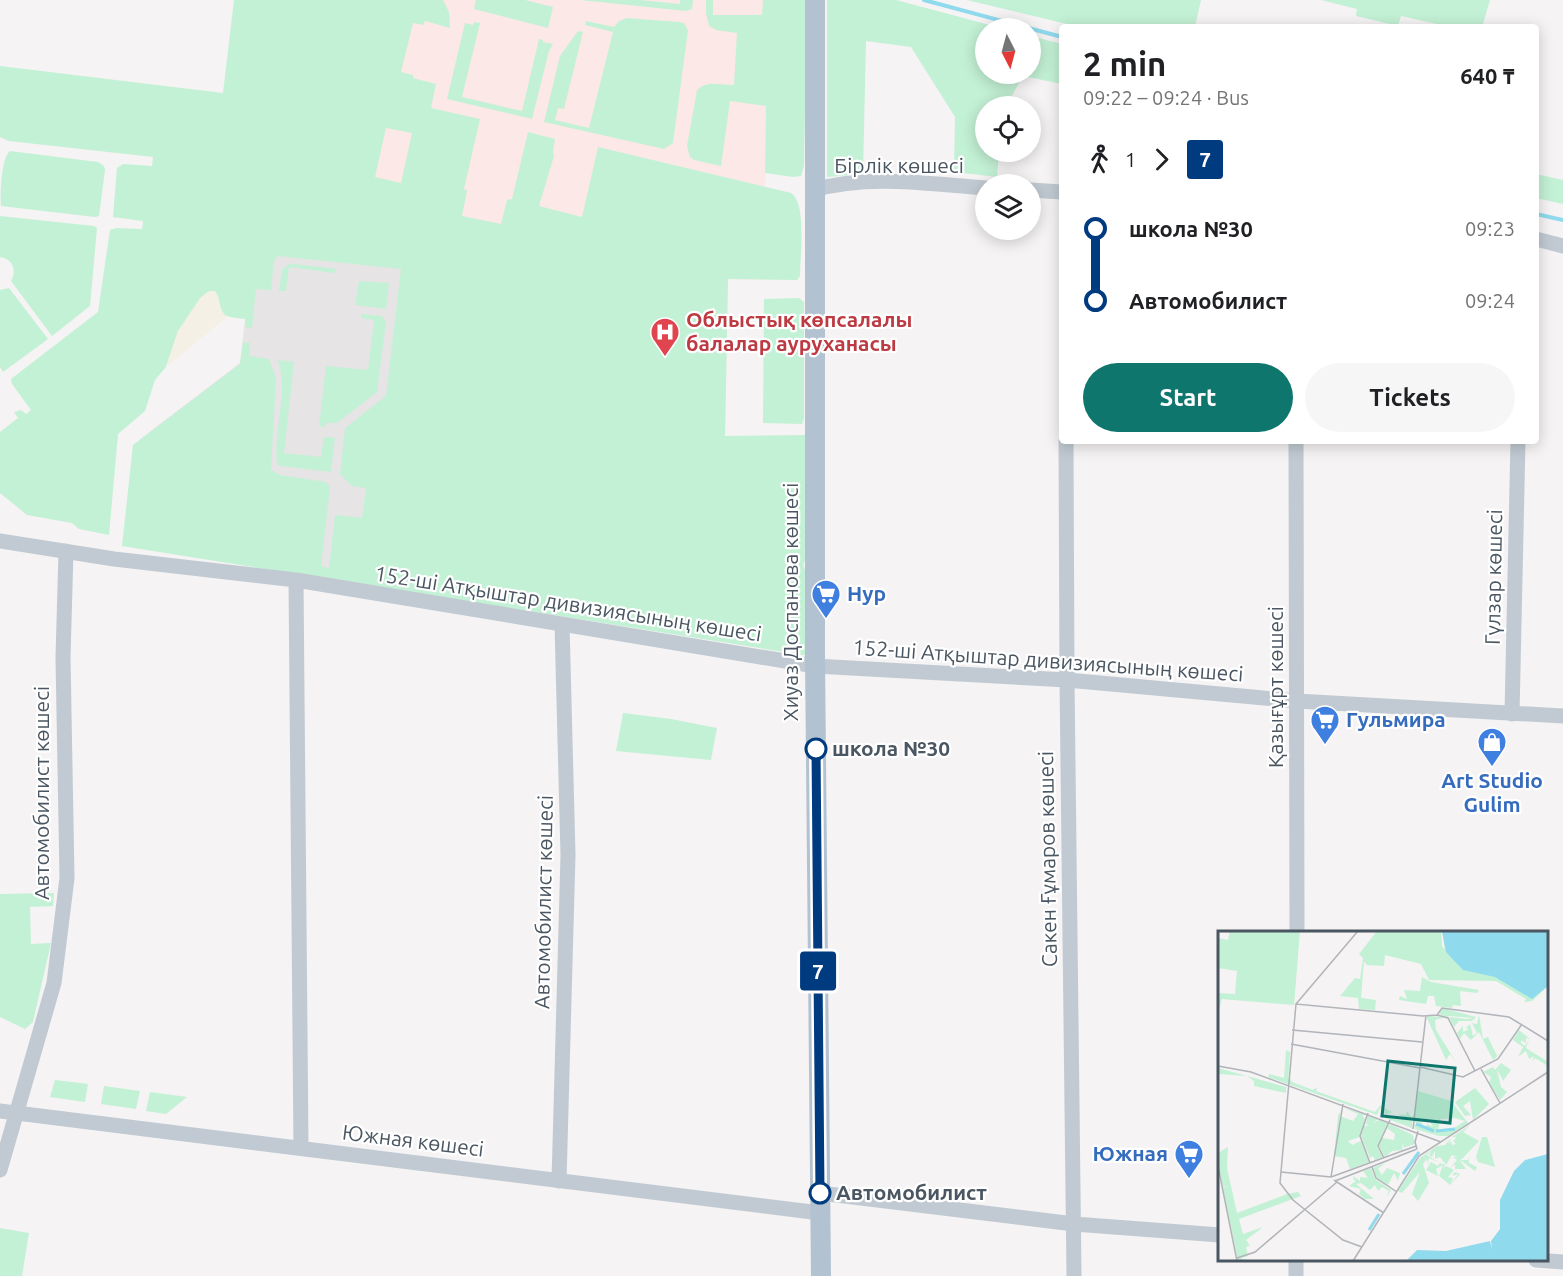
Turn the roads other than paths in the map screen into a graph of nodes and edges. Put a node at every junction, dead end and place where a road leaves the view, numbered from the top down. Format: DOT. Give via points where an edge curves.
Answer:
graph roads {
  1 [pos="815,0"];
  2 [pos="975,187"];
  3 [pos="814,190"];
  4 [pos="1041,191"];
  5 [pos="1059,192"];
  6 [pos="1539,240"];
  7 [pos="1563,246"];
  8 [pos="1066,444"];
  9 [pos="1296,444"];
  10 [pos="1518,444"];
  11 [pos="0,541"];
  12 [pos="66,551"];
  13 [pos="296,580"];
  14 [pos="562,624"];
  15 [pos="815,666"];
  16 [pos="1067,680"];
  17 [pos="1297,701"];
  18 [pos="1512,714"];
  19 [pos="1563,716"];
  20 [pos="1297,931"];
  21 [pos="8,1112"];
  22 [pos="300,1148"];
  23 [pos="0,1170"];
  24 [pos="559,1181"];
  25 [pos="820,1193"];
  26 [pos="820,1214"];
  27 [pos="1074,1224"];
  28 [pos="1218,1235"];
  29 [pos="1548,1261"];
  30 [pos="1563,1262"];
  31 [pos="821,1276"];
  32 [pos="1074,1276"];
  1 -- 3 [label="main road, Хиуаз Доспанова көшесі"];
  2 -- 3 [label="street, Бірлік көшесі" via="869,182"];
  3 -- 15 [label="main road, Хиуаз Доспанова көшесі"];
  4 -- 5 [label="street"];
  6 -- 7 [label="street"];
  8 -- 16 [label="street, Сакен Ғұмаров көшесі"];
  9 -- 17 [label="street, Қазығұрт көшесі"];
  10 -- 18 [label="street, Гүлзар көшесі"];
  11 -- 12 [label="street, 152-ші Атқыштар дивизиясының көшесі"];
  12 -- 13 [label="street, 152-ші Атқыштар дивизиясының көшесі"];
  12 -- 21 [label="street, Автомобилист көшесі" via="63,657 67,878 54,983"];
  13 -- 14 [label="street, 152-ші Атқыштар дивизиясының көшесі"];
  13 -- 22 [label="street"];
  14 -- 15 [label="street, 152-ші Атқыштар дивизиясының көшесі"];
  14 -- 24 [label="street, Автомобилист көшесі" via="568,855"];
  15 -- 16 [label="street, 152-ші Атқыштар дивизиясының көшесі"];
  15 -- 25 [label="main road, Хиуаз Доспанова көшесі"];
  16 -- 17 [label="street, 152-ші Атқыштар дивизиясының көшесі"];
  16 -- 27 [label="street, Сакен Ғұмаров көшесі"];
  17 -- 18 [label="street, 152-ші Атқыштар дивизиясының көшесі"];
  17 -- 20 [label="street, Қазығұрт көшесі"];
  18 -- 19 [label="street, 152-ші Атқыштар дивизиясының көшесі"];
  21 -- 22 [label="street, Южная көшесі"];
  21 -- 23 [label="street, Автомобилист көшесі"];
  22 -- 24 [label="street, Южная көшесі"];
  24 -- 26 [label="street, Южная көшесі"];
  25 -- 26 [label="main road, Хиуаз Доспанова көшесі"];
  25 -- 27 [label="street"];
  26 -- 31 [label="main road, Хиуаз Доспанова көшесі"];
  27 -- 28 [label="street"];
  27 -- 32 [label="street, Сакен Ғұмаров көшесі"];
  29 -- 30 [label="street"];
}
